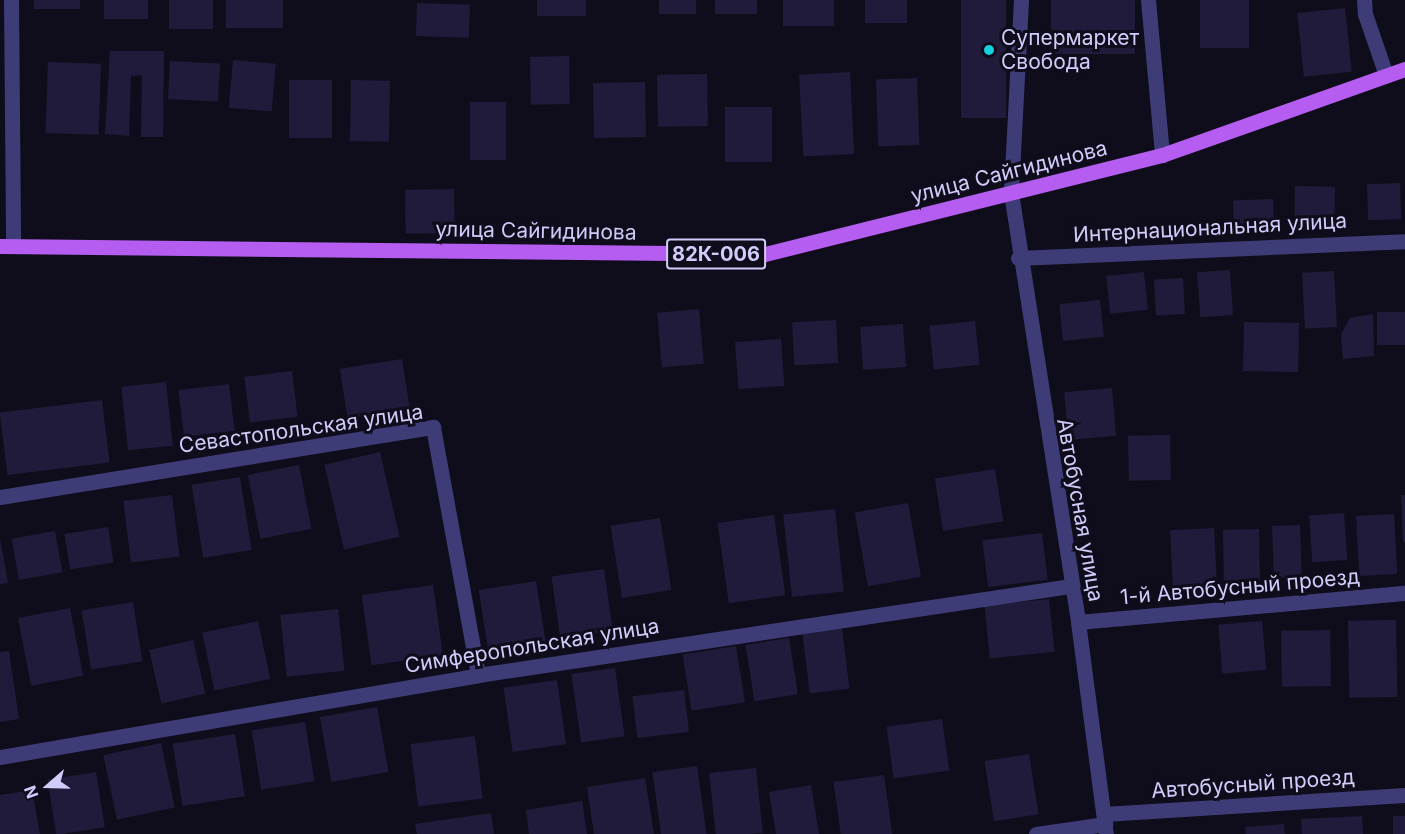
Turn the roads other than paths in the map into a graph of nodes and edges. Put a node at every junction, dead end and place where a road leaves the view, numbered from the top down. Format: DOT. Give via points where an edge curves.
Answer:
graph roads {
  1 [pos="11,0"];
  2 [pos="1021,0"];
  3 [pos="1148,0"];
  4 [pos="1364,0"];
  5 [pos="1405,69"];
  6 [pos="1386,75"];
  7 [pos="1162,155"];
  8 [pos="1011,193"];
  9 [pos="1405,241"];
  10 [pos="7,246"];
  11 [pos="1018,258"];
  12 [pos="0,497"];
  13 [pos="1071,586"];
  14 [pos="1405,593"];
  15 [pos="1078,622"];
  16 [pos="478,675"];
  17 [pos="0,757"];
  18 [pos="1405,795"];
  19 [pos="1105,824"];
  20 [pos="1036,834"];
  1 -- 10 [label="street"];
  2 -- 8 [label="street, Автобусная улица"];
  3 -- 7 [label="street"];
  4 -- 6 [label="street"];
  5 -- 6 [label="main road, улица Сайгидинова / 82К-006"];
  6 -- 7 [label="main road, улица Сайгидинова / 82К-006"];
  7 -- 8 [label="main road, улица Сайгидинова / 82К-006"];
  8 -- 10 [label="main road, улица Сайгидинова / 82К-006" via="765,254"];
  8 -- 11 [label="street, Автобусная улица"];
  9 -- 11 [label="street, Интернациональная улица"];
  11 -- 13 [label="street, Автобусная улица"];
  12 -- 16 [label="street, Севастопольская улица" via="433,427"];
  13 -- 15 [label="street, Автобусная улица"];
  13 -- 16 [label="street, Симферопольская улица"];
  14 -- 15 [label="street, 1-й Автобусный проезд"];
  15 -- 19 [label="street, Автобусная улица"];
  16 -- 17 [label="street, Симферопольская улица"];
  18 -- 19 [label="street, Автобусный проезд"];
  19 -- 20 [label="street, Автобусный проезд"];
}
